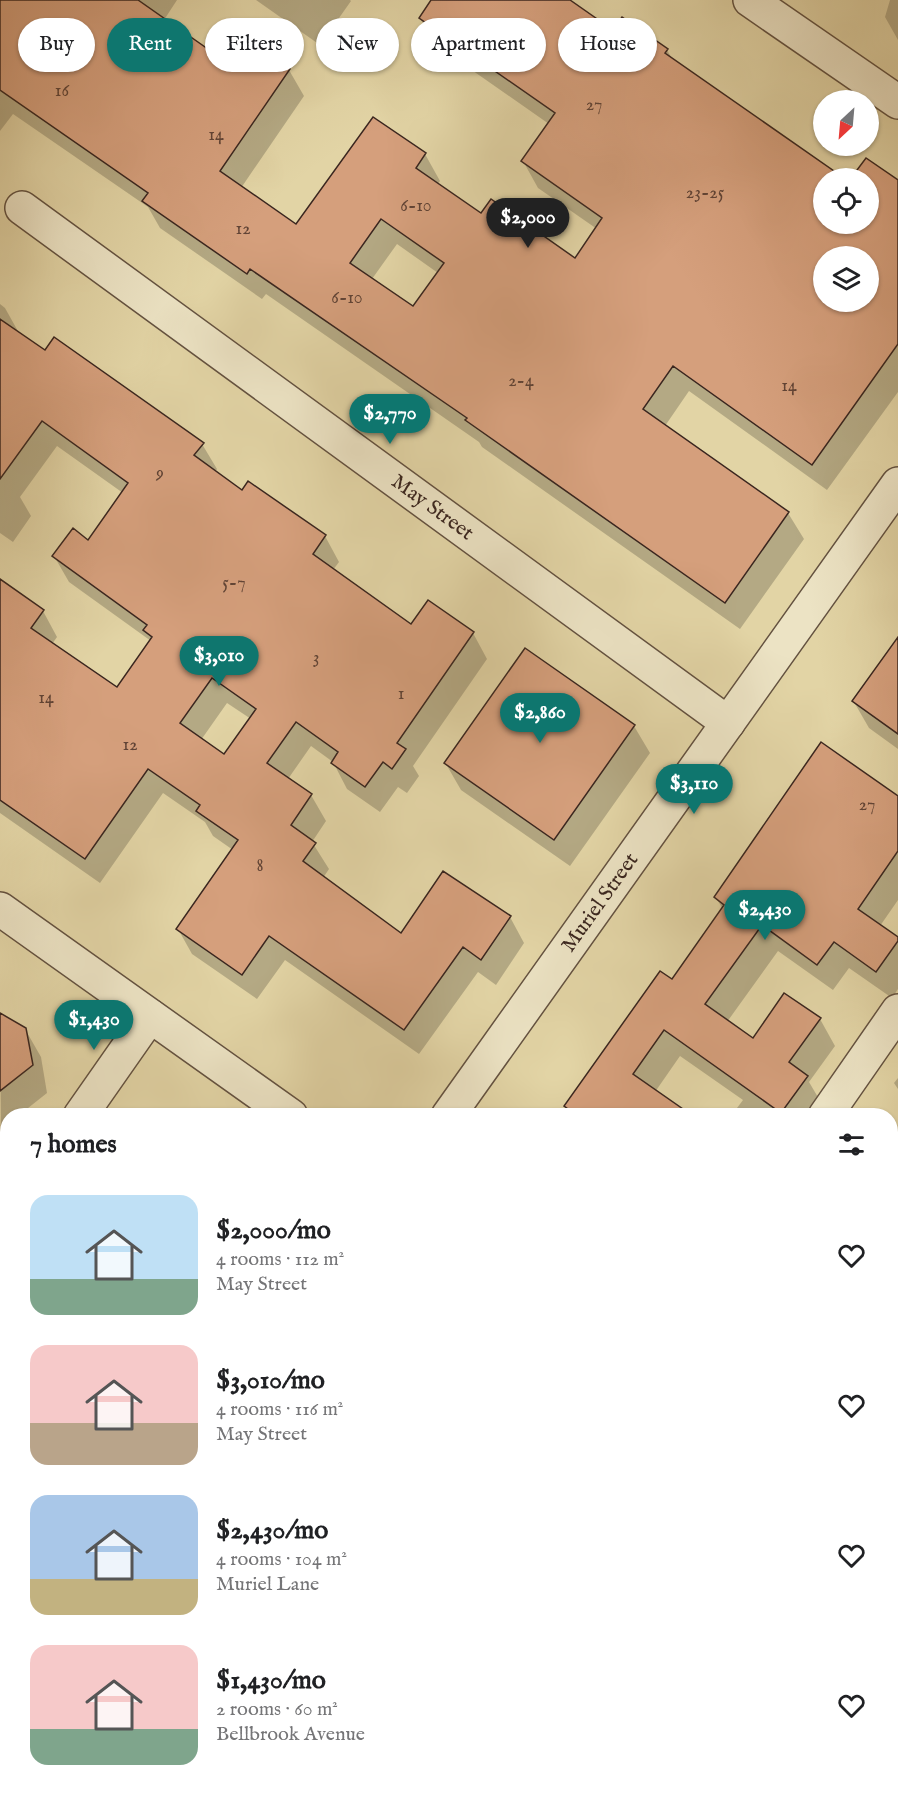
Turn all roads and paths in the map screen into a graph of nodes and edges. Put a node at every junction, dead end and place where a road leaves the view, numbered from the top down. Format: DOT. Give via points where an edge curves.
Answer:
graph roads {
  1 [pos="750,0"];
  2 [pos="898,102"];
  3 [pos="22,208"];
  4 [pos="898,484"];
  5 [pos="728,723"];
  6 [pos="0,909"];
  7 [pos="898,1011"];
  8 [pos="150,1016"];
  9 [pos="86,1108"];
  10 [pos="280,1108"];
  11 [pos="454,1108"];
  12 [pos="831,1108"];
  1 -- 2 [label="street"];
  3 -- 5 [label="street, May Street"];
  4 -- 5 [label="street, Muriel Street"];
  5 -- 11 [label="street, Muriel Street"];
  6 -- 8 [label="street"];
  7 -- 12 [label="street"];
  8 -- 9 [label="street"];
  8 -- 10 [label="street"];
}
